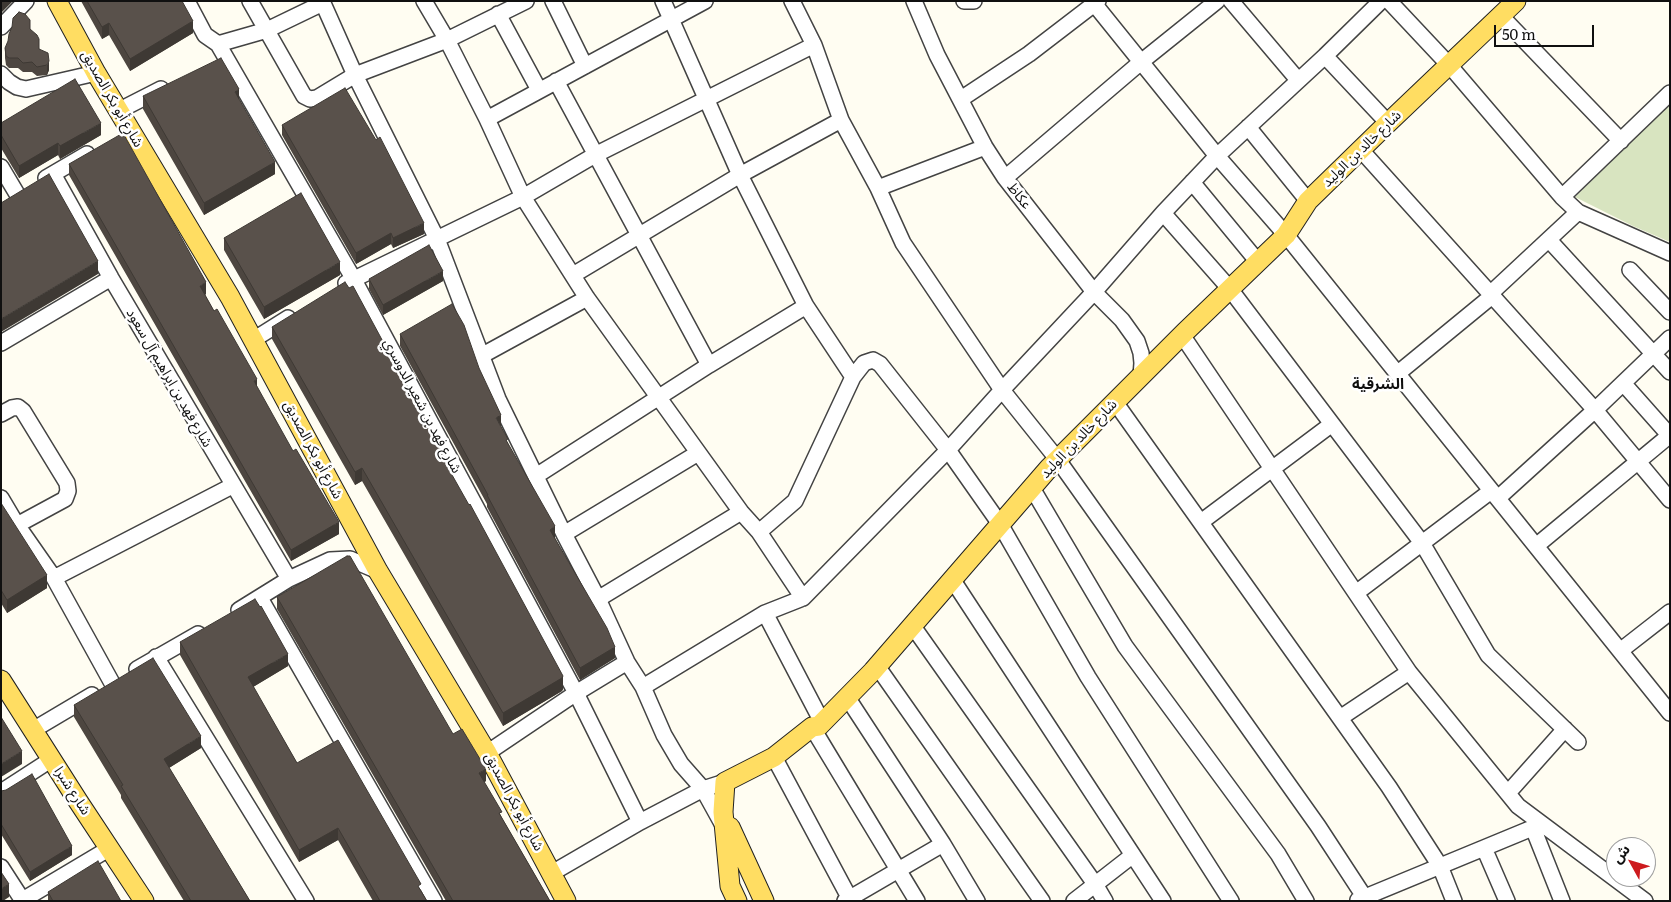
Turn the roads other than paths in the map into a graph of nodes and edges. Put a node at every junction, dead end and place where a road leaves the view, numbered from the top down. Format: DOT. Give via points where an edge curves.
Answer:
graph roads {
  1 [pos="26,1"];
  2 [pos="57,1"];
  3 [pos="187,1"];
  4 [pos="250,1"];
  5 [pos="424,1"];
  6 [pos="526,1"];
  7 [pos="553,1"];
  8 [pos="663,1"];
  9 [pos="705,1"];
  10 [pos="792,1"];
  11 [pos="914,1"];
  12 [pos="964,1"];
  13 [pos="974,1"];
  14 [pos="1217,1"];
  15 [pos="1231,1"];
  16 [pos="1381,1"];
  17 [pos="1390,1"];
  18 [pos="1516,1"];
  19 [pos="322,2"];
  20 [pos="1095,2"];
  21 [pos="498,14"];
  22 [pos="1501,16"];
  23 [pos="672,20"];
  24 [pos="1,27"];
  25 [pos="267,30"];
  26 [pos="447,40"];
  27 [pos="814,45"];
  28 [pos="222,51"];
  29 [pos="1325,56"];
  30 [pos="1141,62"];
  31 [pos="209,66"];
  32 [pos="585,66"];
  33 [pos="1450,66"];
  34 [pos="96,73"];
  35 [pos="355,75"];
  36 [pos="2,76"];
  37 [pos="1298,80"];
  38 [pos="556,81"];
  39 [pos="176,82"];
  40 [pos="539,90"];
  41 [pos="1670,93"];
  42 [pos="706,99"];
  43 [pos="961,99"];
  44 [pos="118,111"];
  45 [pos="486,119"];
  46 [pos="841,120"];
  47 [pos="1388,123"];
  48 [pos="1248,127"];
  49 [pos="1621,141"];
  50 [pos="984,148"];
  51 [pos="95,149"];
  52 [pos="1361,150"];
  53 [pos="595,155"];
  54 [pos="1217,156"];
  55 [pos="1,167"];
  56 [pos="53,174"];
  57 [pos="740,175"];
  58 [pos="1005,178"];
  59 [pos="1192,182"];
  60 [pos="878,188"];
  61 [pos="17,194"];
  62 [pos="523,197"];
  63 [pos="1562,197"];
  64 [pos="1308,201"];
  65 [pos="1,204"];
  66 [pos="1578,212"];
  67 [pos="1162,213"];
  68 [pos="638,235"];
  69 [pos="1286,235"];
  70 [pos="437,240"];
  71 [pos="1549,240"];
  72 [pos="1670,254"];
  73 [pos="1258,262"];
  74 [pos="1630,270"];
  75 [pos="572,275"];
  76 [pos="111,278"];
  77 [pos="353,278"];
  78 [pos="337,289"];
  79 [pos="1230,289"];
  80 [pos="1094,292"];
  81 [pos="1491,295"];
  82 [pos="587,298"];
  83 [pos="806,306"];
  84 [pos="303,309"];
  85 [pos="1670,312"];
  86 [pos="1182,335"];
  87 [pos="1670,338"];
  88 [pos="253,340"];
  89 [pos="1,344"];
  90 [pos="1653,354"];
  91 [pos="481,356"];
  92 [pos="709,365"];
  93 [pos="1670,372"];
  94 [pos="1397,374"];
  95 [pos="1141,376"];
  96 [pos="853,377"];
  97 [pos="1623,383"];
  98 [pos="1002,390"];
  99 [pos="659,397"];
  100 [pos="1115,402"];
  101 [pos="1595,410"];
  102 [pos="1,414"];
  103 [pos="1332,424"];
  104 [pos="1670,435"];
  105 [pos="948,450"];
  106 [pos="698,453"];
  107 [pos="1058,460"];
  108 [pos="1637,461"];
  109 [pos="1272,469"];
  110 [pos="536,476"];
  111 [pos="232,486"];
  112 [pos="1032,488"];
  113 [pos="1494,495"];
  114 [pos="1,498"];
  115 [pos="1670,500"];
  116 [pos="741,512"];
  117 [pos="1201,522"];
  118 [pos="1000,524"];
  119 [pos="17,525"];
  120 [pos="759,532"];
  121 [pos="564,534"];
  122 [pos="1422,543"];
  123 [pos="1536,546"];
  124 [pos="378,570"];
  125 [pos="54,578"];
  126 [pos="289,579"];
  127 [pos="952,579"];
  128 [pos="1356,593"];
  129 [pos="260,598"];
  130 [pos="803,598"];
  131 [pos="598,599"];
  132 [pos="1670,612"];
  133 [pos="765,613"];
  134 [pos="226,618"];
  135 [pos="912,625"];
  136 [pos="208,628"];
  137 [pos="1620,651"];
  138 [pos="156,657"];
  139 [pos="627,662"];
  140 [pos="876,666"];
  141 [pos="1409,672"];
  142 [pos="1,680"];
  143 [pos="112,683"];
  144 [pos="643,687"];
  145 [pos="576,693"];
  146 [pos="847,697"];
  147 [pos="1670,713"];
  148 [pos="1340,718"];
  149 [pos="817,725"];
  150 [pos="1565,729"];
  151 [pos="32,730"];
  152 [pos="1578,742"];
  153 [pos="487,752"];
  154 [pos="774,757"];
  155 [pos="52,759"];
  156 [pos="725,782"];
  157 [pos="703,789"];
  158 [pos="1,792"];
  159 [pos="1508,793"];
  160 [pos="723,820"];
  161 [pos="640,822"];
  162 [pos="1538,826"];
  163 [pos="943,844"];
  164 [pos="110,848"];
  165 [pos="1484,848"];
  166 [pos="1133,855"];
  167 [pos="1440,866"];
  168 [pos="1,867"];
  169 [pos="899,870"];
  170 [pos="552,873"];
  171 [pos="1095,884"];
  172 [pos="849,900"];
  173 [pos="1363,900"];
  174 [pos="22,901"];
  175 [pos="144,901"];
  176 [pos="306,901"];
  177 [pos="434,901"];
  178 [pos="566,901"];
  179 [pos="576,901"];
  180 [pos="737,901"];
  181 [pos="764,901"];
  182 [pos="917,901"];
  183 [pos="977,901"];
  184 [pos="1042,901"];
  185 [pos="1074,901"];
  186 [pos="1105,901"];
  187 [pos="1163,901"];
  188 [pos="1232,901"];
  189 [pos="1306,901"];
  190 [pos="1454,901"];
  191 [pos="1507,901"];
  192 [pos="1562,901"];
  193 [pos="1645,901"];
  1 -- 24 [label="street"];
  2 -- 34 [label="main road, شارع أبو بكر الصديق"];
  3 -- 28 [label="street, شارع فهد بن شعير الدوسري" via="205,35"];
  4 -- 25 [label="street"];
  5 -- 26 [label="street"];
  6 -- 21 [label="street"];
  7 -- 32 [label="street"];
  8 -- 23 [label="street"];
  9 -- 23 [label="street"];
  10 -- 27 [label="street"];
  11 -- 43 [label="street, عكاظ" via="937,55"];
  12 -- 13 [label="street"];
  14 -- 30 [label="street"];
  15 -- 37 [label="street"];
  16 -- 29 [label="street"];
  17 -- 33 [label="street"];
  18 -- 22 [label="main road, شارع خالد بن الوليد"];
  19 -- 25 [label="street"];
  19 -- 35 [label="street"];
  20 -- 30 [label="street"];
  20 -- 43 [label="street" via="1029,54"];
  21 -- 26 [label="street"];
  21 -- 40 [label="street"];
  22 -- 33 [label="main road, شارع خالد بن الوليد"];
  22 -- 49 [label="street"];
  23 -- 32 [label="street"];
  23 -- 42 [label="street"];
  25 -- 28 [label="street"];
  25 -- 35 [label="street" via="304,96 317,98"];
  26 -- 35 [label="street"];
  26 -- 45 [label="street"];
  27 -- 42 [label="street"];
  27 -- 46 [label="street"];
  28 -- 31 [label="street"];
  28 -- 77 [label="street, شارع فهد بن شعير الدوسري"];
  29 -- 37 [label="street"];
  29 -- 47 [label="street"];
  30 -- 54 [label="street"];
  30 -- 58 [label="street"];
  32 -- 38 [label="street"];
  33 -- 47 [label="main road, شارع خالد بن الوليد"];
  33 -- 63 [label="street"];
  34 -- 36 [label="street" via="26,89 17,87"];
  34 -- 44 [label="main road, شارع أبو بكر الصديق"];
  35 -- 70 [label="street"];
  37 -- 48 [label="street"];
  38 -- 40 [label="street"];
  38 -- 53 [label="street"];
  39 -- 44 [label="street"];
  40 -- 45 [label="street"];
  41 -- 49 [label="street"];
  42 -- 53 [label="street"];
  42 -- 57 [label="street"];
  43 -- 50 [label="street, عكاظ"];
  44 -- 88 [label="main road, شارع أبو بكر الصديق" via="125,132"];
  45 -- 62 [label="street"];
  46 -- 57 [label="street"];
  46 -- 60 [label="street"];
  47 -- 52 [label="main road, شارع خالد بن الوليد"];
  48 -- 54 [label="street"];
  48 -- 64 [label="street"];
  49 -- 63 [label="street"];
  50 -- 58 [label="street, عكاظ"];
  50 -- 60 [label="street"];
  51 -- 56 [label="street"];
  52 -- 64 [label="main road, شارع خالد بن الوليد"];
  52 -- 81 [label="street"];
  53 -- 62 [label="street"];
  53 -- 68 [label="street"];
  54 -- 59 [label="street"];
  54 -- 69 [label="street"];
  55 -- 61 [label="street"];
  56 -- 61 [label="street"];
  56 -- 76 [label="street, شارع فهد بن ابراهيم آل سعود"];
  57 -- 68 [label="street"];
  57 -- 83 [label="street"];
  58 -- 80 [label="street, عكاظ"];
  59 -- 67 [label="street"];
  59 -- 73 [label="street"];
  60 -- 98 [label="street" via="904,243"];
  61 -- 65 [label="street"];
  62 -- 70 [label="street"];
  62 -- 75 [label="street"];
  63 -- 66 [label="street"];
  64 -- 69 [label="main road, شارع خالد بن الوليد"];
  66 -- 71 [label="street"];
  66 -- 72 [label="street"];
  67 -- 79 [label="street"];
  67 -- 80 [label="street"];
  68 -- 75 [label="street"];
  68 -- 92 [label="street"];
  69 -- 73 [label="main road, شارع خالد بن الوليد"];
  69 -- 94 [label="street"];
  70 -- 77 [label="street"];
  70 -- 91 [label="street"];
  71 -- 81 [label="street"];
  71 -- 90 [label="street"];
  73 -- 79 [label="main road, شارع خالد بن الوليد"];
  74 -- 85 [label="street"];
  75 -- 82 [label="street"];
  76 -- 89 [label="street"];
  76 -- 111 [label="street, شارع فهد بن ابراهيم آل سعود"];
  77 -- 78 [label="street"];
  77 -- 145 [label="street, شارع فهد بن شعير الدوسري"];
  79 -- 86 [label="main road, شارع خالد بن الوليد"];
  79 -- 103 [label="street"];
  80 -- 95 [label="street, عكاظ" via="1122,320 1137,341 1141,353"];
  80 -- 98 [label="street"];
  81 -- 94 [label="street"];
  81 -- 101 [label="street"];
  82 -- 91 [label="street"];
  82 -- 99 [label="street"];
  83 -- 92 [label="street"];
  83 -- 96 [label="street"];
  84 -- 88 [label="street"];
  86 -- 95 [label="main road, شارع خالد بن الوليد"];
  86 -- 109 [label="street"];
  87 -- 90 [label="street"];
  88 -- 124 [label="main road, شارع أبو بكر الصديق"];
  90 -- 93 [label="street"];
  90 -- 97 [label="street"];
  91 -- 110 [label="street"];
  92 -- 99 [label="street"];
  94 -- 113 [label="street"];
  95 -- 100 [label="main road, شارع خالد بن الوليد"];
  96 -- 105 [label="street" via="864,363 873,360 880,364"];
  96 -- 120 [label="street" via="795,501"];
  97 -- 101 [label="street"];
  97 -- 104 [label="street"];
  98 -- 105 [label="street"];
  98 -- 107 [label="street"];
  99 -- 106 [label="street"];
  99 -- 110 [label="street"];
  100 -- 107 [label="main road, شارع خالد بن الوليد"];
  100 -- 117 [label="street"];
  101 -- 108 [label="street"];
  101 -- 113 [label="street"];
  102 -- 119 [label="street" via="18,407 22,411 67,483 64,499"];
  103 -- 109 [label="street"];
  103 -- 122 [label="street"];
  104 -- 108 [label="street"];
  105 -- 118 [label="street"];
  105 -- 130 [label="street"];
  106 -- 116 [label="street"];
  106 -- 121 [label="street"];
  107 -- 112 [label="main road, شارع خالد بن الوليد"];
  107 -- 173 [label="street" via="1318,826"];
  108 -- 115 [label="street"];
  108 -- 123 [label="street"];
  109 -- 117 [label="street"];
  109 -- 128 [label="street"];
  110 -- 121 [label="street"];
  111 -- 125 [label="street"];
  111 -- 126 [label="street, شارع فهد بن ابراهيم آل سعود"];
  112 -- 118 [label="main road, شارع خالد بن الوليد"];
  112 -- 189 [label="street" via="1125,646 1278,854"];
  113 -- 122 [label="street"];
  113 -- 123 [label="street"];
  114 -- 119 [label="street"];
  116 -- 120 [label="street"];
  116 -- 131 [label="street"];
  117 -- 148 [label="street"];
  118 -- 127 [label="main road, شارع خالد بن الوليد"];
  118 -- 188 [label="street" via="1088,677"];
  119 -- 125 [label="street"];
  120 -- 130 [label="street"];
  121 -- 131 [label="street"];
  122 -- 128 [label="street"];
  122 -- 150 [label="street" via="1488,655"];
  123 -- 137 [label="street"];
  124 -- 126 [label="street" via="350,559 330,560"];
  124 -- 153 [label="main road, شارع أبو بكر الصديق"];
  125 -- 143 [label="street"];
  126 -- 129 [label="street"];
  127 -- 135 [label="main road, شارع خالد بن الوليد"];
  127 -- 166 [label="street"];
  128 -- 141 [label="street"];
  129 -- 134 [label="street"];
  129 -- 177 [label="street"];
  130 -- 133 [label="street"];
  131 -- 139 [label="street"];
  132 -- 137 [label="street"];
  133 -- 144 [label="street"];
  133 -- 149 [label="street"];
  135 -- 140 [label="main road, شارع خالد بن الوليد"];
  135 -- 171 [label="street"];
  136 -- 138 [label="street"];
  137 -- 147 [label="street"];
  138 -- 143 [label="street"];
  138 -- 176 [label="street"];
  139 -- 144 [label="street"];
  139 -- 145 [label="street"];
  140 -- 146 [label="main road, شارع خالد بن الوليد"];
  140 -- 184 [label="street"];
  141 -- 148 [label="street"];
  141 -- 159 [label="street"];
  142 -- 151 [label="main road, شارع شبرا"];
  143 -- 151 [label="street"];
  144 -- 157 [label="street" via="681,764"];
  145 -- 153 [label="street"];
  145 -- 161 [label="street, شارع فهد بن شعير الدوسري"];
  146 -- 149 [label="main road, شارع خالد بن الوليد"];
  146 -- 163 [label="street"];
  148 -- 167 [label="street" via="1389,786"];
  149 -- 154 [label="main road, شارع خالد بن الوليد"];
  149 -- 169 [label="street"];
  150 -- 152 [label="street"];
  150 -- 159 [label="street"];
  151 -- 155 [label="main road, شارع شبرا"];
  153 -- 170 [label="main road, شارع أبو بكر الصديق"];
  154 -- 156 [label="main road, شارع خالد بن الوليد"];
  154 -- 172 [label="street"];
  155 -- 158 [label="street"];
  155 -- 164 [label="main road, شارع شبرا"];
  156 -- 157 [label="street"];
  156 -- 160 [label="main road"];
  157 -- 160 [label="street"];
  157 -- 161 [label="street"];
  159 -- 162 [label="street"];
  160 -- 180 [label="main road" via="730,886"];
  160 -- 181 [label="main road"];
  161 -- 170 [label="street"];
  162 -- 165 [label="street"];
  162 -- 192 [label="street"];
  162 -- 193 [label="street"];
  163 -- 169 [label="street"];
  163 -- 183 [label="street"];
  164 -- 174 [label="street"];
  164 -- 175 [label="main road, شارع شبرا"];
  165 -- 167 [label="street"];
  165 -- 191 [label="street"];
  166 -- 171 [label="street"];
  166 -- 187 [label="street"];
  167 -- 173 [label="street"];
  167 -- 190 [label="street"];
  168 -- 174 [label="street"];
  169 -- 172 [label="street"];
  169 -- 182 [label="street"];
  170 -- 178 [label="main road, شارع أبو بكر الصديق"];
  170 -- 179 [label="main road"];
  171 -- 185 [label="street"];
  171 -- 186 [label="street"];
}
